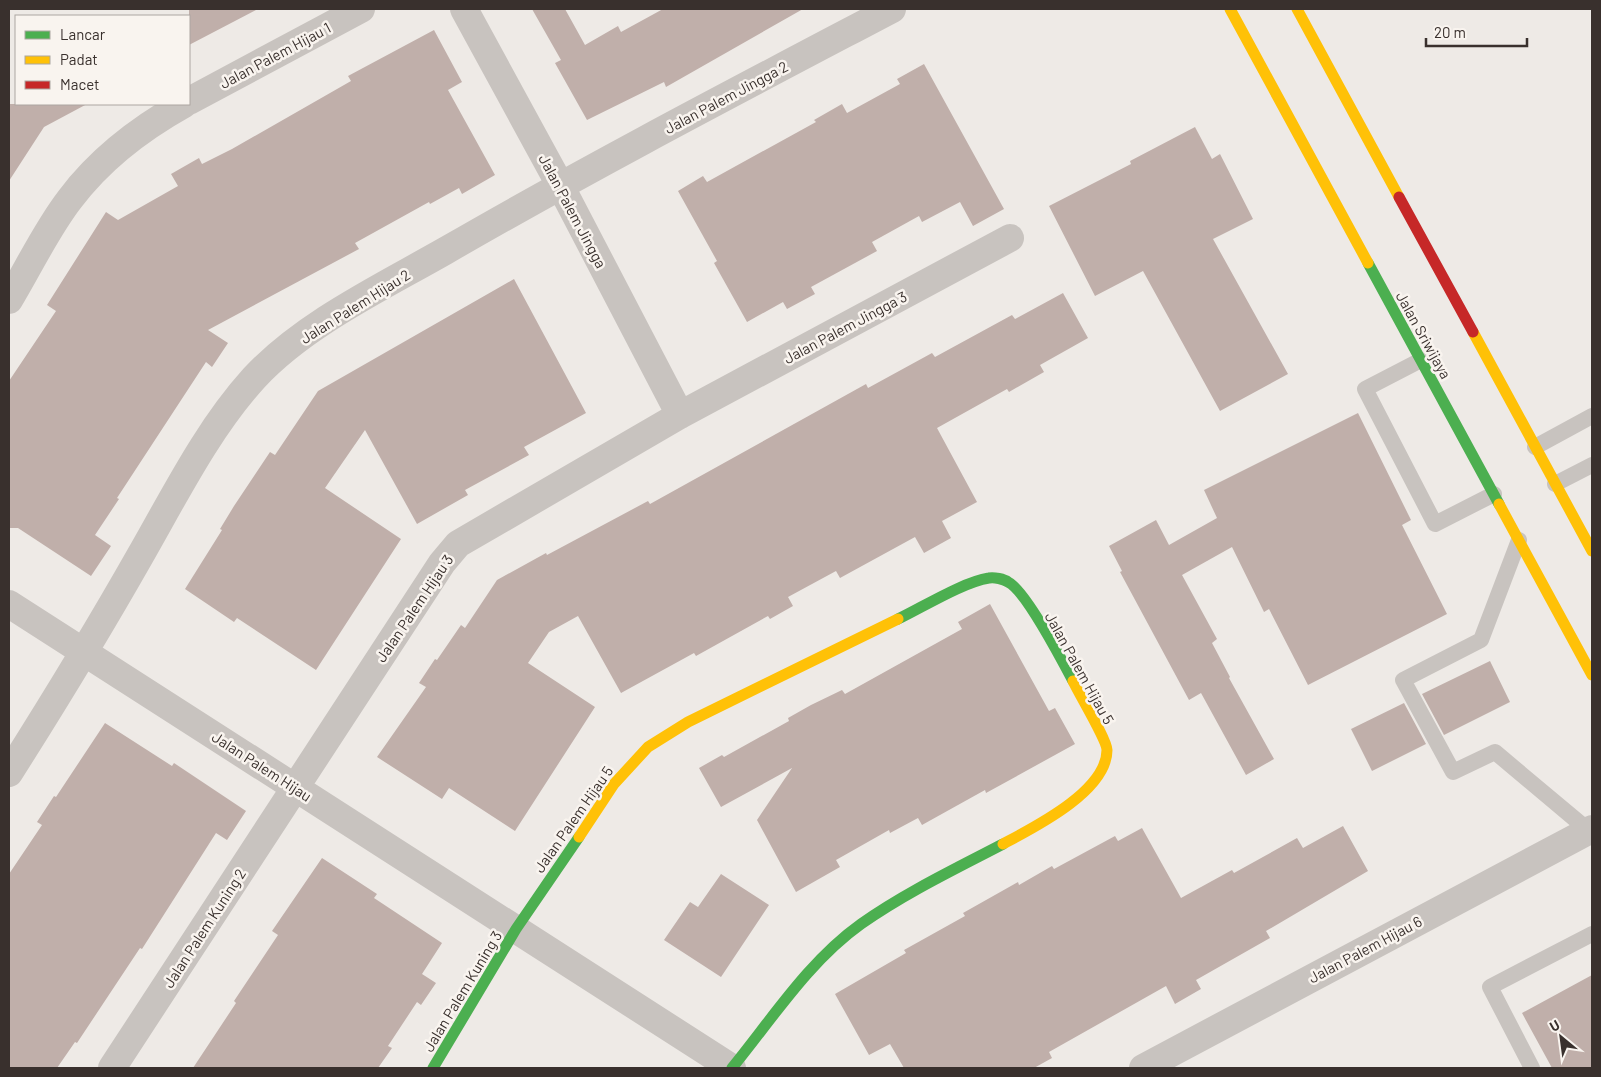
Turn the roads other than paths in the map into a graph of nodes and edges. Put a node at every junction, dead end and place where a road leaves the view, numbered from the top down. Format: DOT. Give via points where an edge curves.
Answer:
graph roads {
  1 [pos="361,9"];
  2 [pos="464,9"];
  3 [pos="892,9"];
  4 [pos="1230,9"];
  5 [pos="1297,9"];
  6 [pos="190,100"];
  7 [pos="182,105"];
  8 [pos="560,185"];
  9 [pos="1010,238"];
  10 [pos="9,300"];
  11 [pos="1421,360"];
  12 [pos="680,415"];
  13 [pos="1592,416"];
  14 [pos="1535,447"];
  15 [pos="1592,465"];
  16 [pos="1556,484"];
  17 [pos="1494,494"];
  18 [pos="1519,540"];
  19 [pos="1592,551"];
  20 [pos="9,604"];
  21 [pos="85,653"];
  22 [pos="1592,675"];
  23 [pos="9,774"];
  24 [pos="295,787"];
  25 [pos="1591,828"];
  26 [pos="516,929"];
  27 [pos="1592,934"];
  28 [pos="112,1068"];
  29 [pos="433,1068"];
  30 [pos="732,1068"];
  31 [pos="1143,1068"];
  32 [pos="1532,1068"];
  1 -- 6 [label="street, Jalan Palem Hijau 1"];
  2 -- 8 [label="street, Jalan Palem Jingga"];
  3 -- 8 [label="street, Jalan Palem Jingga 2"];
  4 -- 11 [label="street, Jalan Sriwijaya"];
  5 -- 14 [label="street"];
  7 -- 10 [label="street" via="139,132 89,176 70,199"];
  8 -- 12 [label="street, Jalan Palem Jingga"];
  8 -- 21 [label="street, Jalan Palem Hijau 2" via="341,311 289,347 257,375 208,437"];
  9 -- 12 [label="street, Jalan Palem Jingga 3"];
  11 -- 17 [label="street, Jalan Sriwijaya"];
  11 -- 17 [label="lane" via="1365,389 1435,524"];
  12 -- 24 [label="street, Jalan Palem Hijau 3" via="458,544"];
  13 -- 14 [label="lane"];
  14 -- 16 [label="street"];
  15 -- 16 [label="lane"];
  16 -- 19 [label="street"];
  17 -- 18 [label="street, Jalan Sriwijaya"];
  18 -- 22 [label="street, Jalan Sriwijaya"];
  18 -- 25 [label="lane" via="1481,640 1403,680 1453,772 1495,752"];
  20 -- 21 [label="street, Jalan Palem Hijau"];
  21 -- 23 [label="street, Jalan Palem Hijau 2"];
  21 -- 24 [label="street, Jalan Palem Hijau"];
  24 -- 26 [label="street, Jalan Palem Hijau"];
  24 -- 28 [label="street, Jalan Palem Kuning 2"];
  25 -- 31 [label="street, Jalan Palem Hijau 6"];
  26 -- 29 [label="street, Jalan Palem Kuning 3"];
  26 -- 30 [label="street, Jalan Palem Hijau"];
  26 -- 30 [label="street, Jalan Palem Hijau 5" via="614,784 648,747 688,722 970,584 991,577 1009,582 1060,656 1103,739 1107,748 1104,768 1087,789 1038,825 914,891 860,925 812,969"];
  27 -- 32 [label="lane" via="1490,987"];
}
